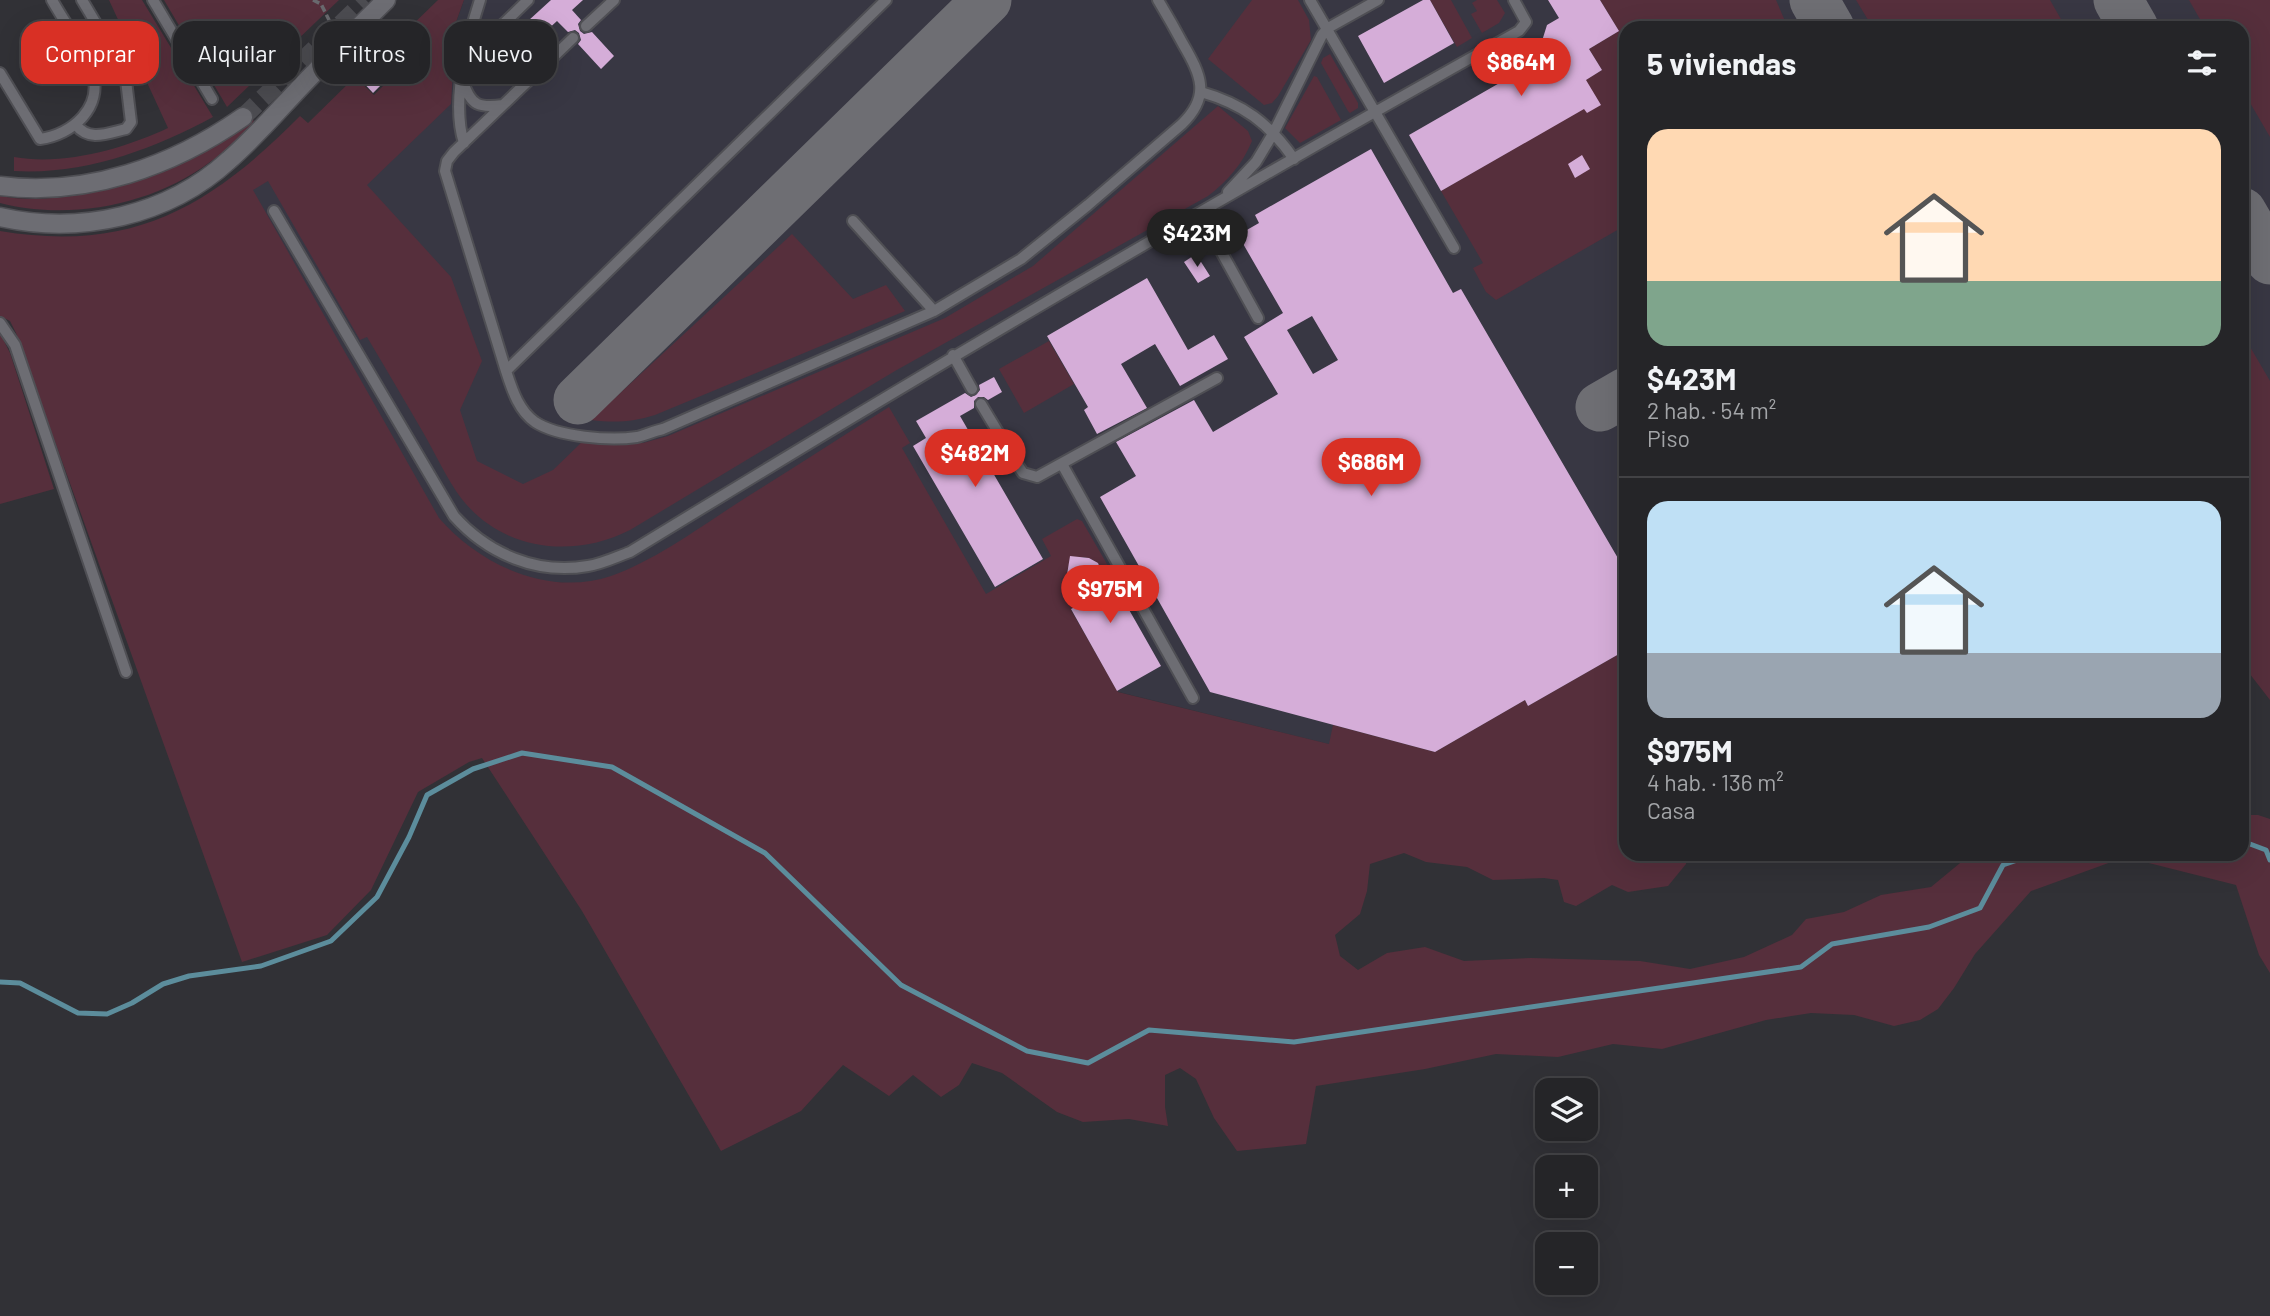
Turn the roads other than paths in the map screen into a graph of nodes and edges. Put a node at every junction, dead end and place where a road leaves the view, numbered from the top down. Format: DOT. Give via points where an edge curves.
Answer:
graph roads {
  1 [pos="52,0"];
  2 [pos="82,0"];
  3 [pos="153,0"];
  4 [pos="386,0"];
  5 [pos="480,0"];
  6 [pos="528,0"];
  7 [pos="614,0"];
  8 [pos="886,0"];
  9 [pos="1158,0"];
  10 [pos="1310,0"];
  11 [pos="1378,0"];
  12 [pos="1514,0"];
  13 [pos="473,21"];
  14 [pos="506,21"];
  15 [pos="586,26"];
  16 [pos="1328,28"];
  17 [pos="573,38"];
  18 [pos="0,72"];
  19 [pos="462,84"];
  20 [pos="464,84"];
  21 [pos="1201,92"];
  22 [pos="212,99"];
  23 [pos="503,105"];
  24 [pos="1375,111"];
  25 [pos="243,117"];
  26 [pos="76,125"];
  27 [pos="1274,132"];
  28 [pos="464,143"];
  29 [pos="1294,159"];
  30 [pos="0,186"];
  31 [pos="1219,202"];
  32 [pos="274,211"];
  33 [pos="1200,213"];
  34 [pos="0,217"];
  35 [pos="853,221"];
  36 [pos="1454,248"];
  37 [pos="934,311"];
  38 [pos="1258,318"];
  39 [pos="0,323"];
  40 [pos="953,355"];
  41 [pos="506,370"];
  42 [pos="1217,378"];
  43 [pos="972,389"];
  44 [pos="981,404"];
  45 [pos="1062,464"];
  46 [pos="126,672"];
  47 [pos="1193,698"];
  1 -- 26 [label="lane" via="92,71 95,93"];
  2 -- 26 [label="lane" via="125,72 131,122 126,129 96,136 85,134"];
  3 -- 22 [label="lane"];
  4 -- 34 [label="street" via="228,162 208,176 147,209 117,218 26,223"];
  5 -- 13 [label="lane"];
  6 -- 14 [label="lane"];
  7 -- 15 [label="lane"];
  8 -- 41 [label="lane"];
  9 -- 21 [label="lane" via="1199,74"];
  10 -- 16 [label="lane"];
  11 -- 16 [label="lane"];
  12 -- 24 [label="lane" via="1525,22 1519,31"];
  16 -- 24 [label="lane"];
  16 -- 27 [label="lane"];
  17 -- 23 [label="lane"];
  18 -- 26 [label="lane" via="40,139"];
  19 -- 28 [label="lane" via="459,122"];
  20 -- 23 [label="lane" via="478,105"];
  21 -- 27 [label="lane" via="1235,104"];
  21 -- 37 [label="lane" via="1192,114 1088,205 1021,259"];
  23 -- 28 [label="lane"];
  24 -- 29 [label="lane"];
  24 -- 36 [label="lane"];
  25 -- 30 [label="street" via="180,156 111,179 74,186"];
  27 -- 29 [label="lane"];
  27 -- 31 [label="lane" via="1256,162"];
  28 -- 41 [label="lane" via="447,161 446,180"];
  29 -- 31 [label="lane"];
  31 -- 33 [label="lane"];
  32 -- 40 [label="lane" via="454,516 481,542 542,567 586,567 630,552"];
  33 -- 38 [label="lane"];
  33 -- 40 [label="lane"];
  35 -- 37 [label="lane"];
  37 -- 41 [label="lane" via="637,437 596,438 536,422 514,395"];
  39 -- 46 [label="lane" via="15,345"];
  40 -- 43 [label="lane"];
  42 -- 45 [label="lane"];
  44 -- 45 [label="lane" via="1023,473 1037,477"];
  45 -- 47 [label="lane"];
}
